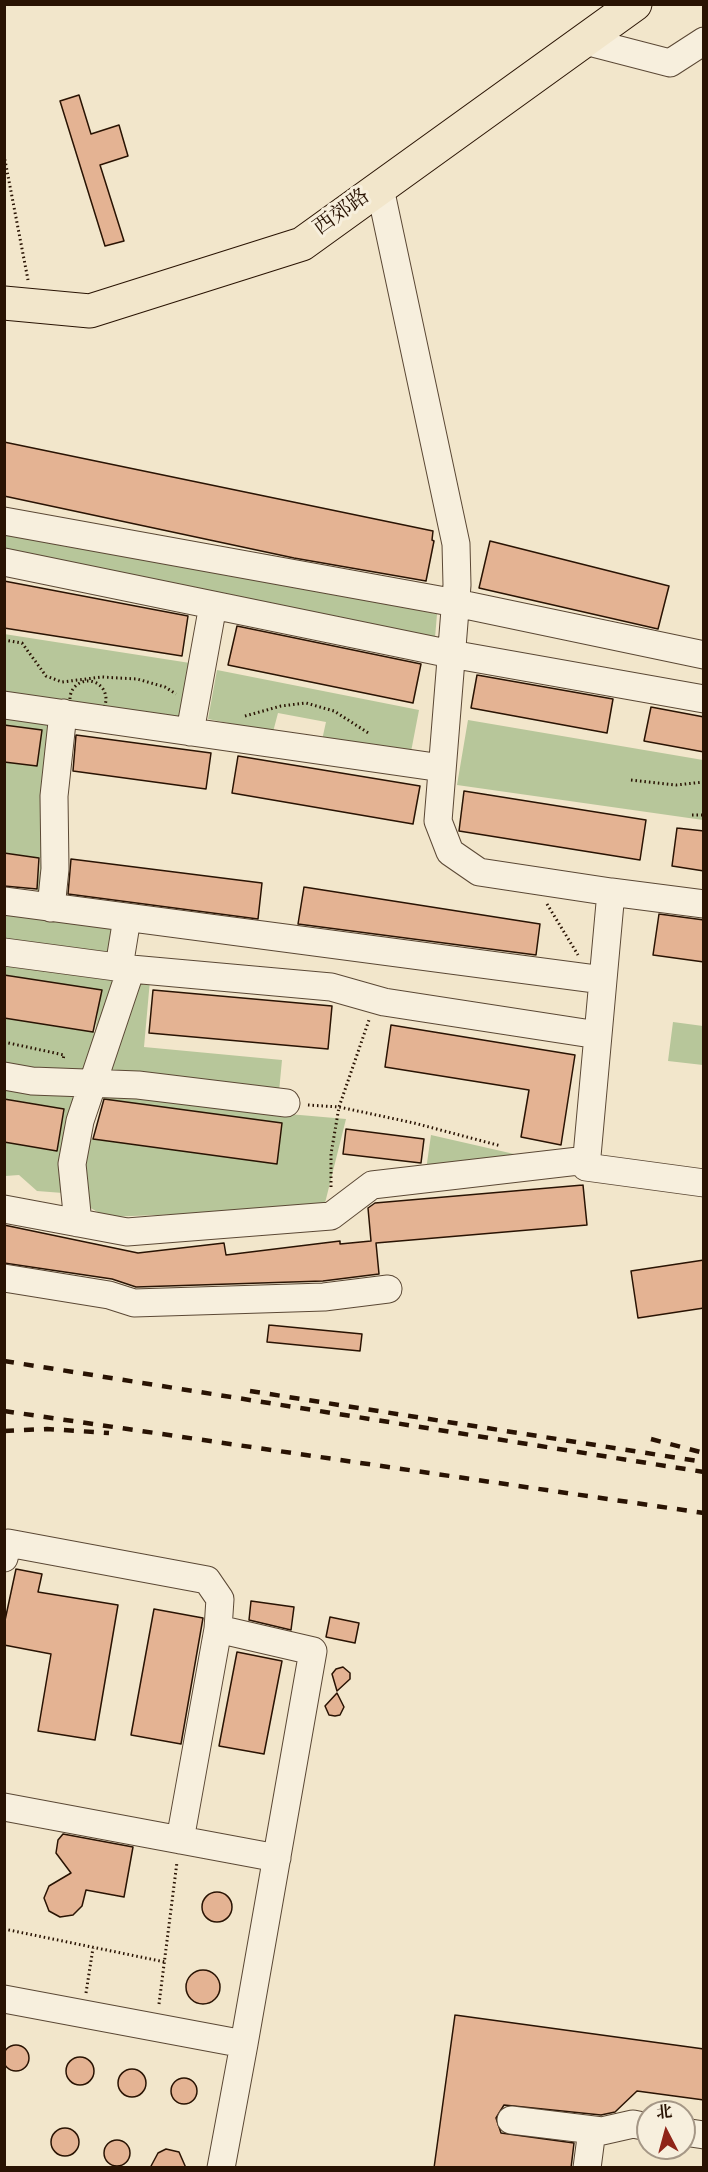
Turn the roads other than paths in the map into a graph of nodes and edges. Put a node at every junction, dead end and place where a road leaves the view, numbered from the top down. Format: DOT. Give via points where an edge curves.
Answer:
graph roads {
  1 [pos="636,4"];
  2 [pos="585,41"];
  3 [pos="704,41"];
  4 [pos="380,188"];
  5 [pos="18,305"];
  6 [pos="4,521"];
  7 [pos="4,562"];
  8 [pos="456,603"];
  9 [pos="213,605"];
  10 [pos="451,654"];
  11 [pos="704,655"];
  12 [pos="704,699"];
  13 [pos="4,705"];
  14 [pos="63,713"];
  15 [pos="190,732"];
  16 [pos="442,768"];
  17 [pos="611,892"];
  18 [pos="4,901"];
  19 [pos="704,904"];
  20 [pos="51,908"];
  21 [pos="127,918"];
  22 [pos="4,952"];
  23 [pos="125,968"];
  24 [pos="603,980"];
  25 [pos="598,1035"];
  26 [pos="4,1076"];
  27 [pos="92,1083"];
  28 [pos="286,1103"];
  29 [pos="587,1160"];
  30 [pos="704,1183"];
  31 [pos="4,1209"];
  32 [pos="78,1223"];
  33 [pos="4,1278"];
  34 [pos="388,1289"];
  35 [pos="4,1558"];
  36 [pos="218,1629"];
  37 [pos="4,1807"];
  38 [pos="180,1840"];
  39 [pos="277,1858"];
  40 [pos="4,1999"];
  41 [pos="244,2044"];
  42 [pos="510,2120"];
  43 [pos="636,2125"];
  44 [pos="592,2130"];
  45 [pos="221,2168"];
  46 [pos="587,2168"];
  1 -- 2 [label="main road, 西郊路"];
  2 -- 3 [label="street" via="670,63"];
  2 -- 4 [label="main road, 西郊路"];
  4 -- 5 [label="main road, 西郊路" via="302,244 90,311"];
  4 -- 8 [label="street" via="456,544"];
  6 -- 8 [label="street"];
  7 -- 9 [label="street"];
  8 -- 10 [label="street"];
  8 -- 11 [label="street"];
  9 -- 10 [label="street"];
  9 -- 15 [label="street"];
  10 -- 12 [label="street"];
  10 -- 16 [label="street"];
  13 -- 14 [label="street"];
  14 -- 15 [label="street"];
  14 -- 20 [label="street" via="54,796"];
  15 -- 16 [label="street"];
  16 -- 17 [label="street" via="438,821 450,852 479,872"];
  17 -- 19 [label="street"];
  17 -- 24 [label="street"];
  18 -- 20 [label="street"];
  20 -- 21 [label="street"];
  21 -- 23 [label="street"];
  21 -- 24 [label="street"];
  22 -- 23 [label="street"];
  23 -- 25 [label="street" via="331,987 374,999"];
  23 -- 27 [label="street"];
  24 -- 25 [label="street"];
  25 -- 29 [label="street"];
  26 -- 27 [label="street"];
  27 -- 28 [label="street"];
  27 -- 32 [label="street" via="72,1164"];
  29 -- 30 [label="street" via="586,1167"];
  29 -- 32 [label="street" via="372,1185 332,1216 127,1232"];
  31 -- 32 [label="street"];
  33 -- 34 [label="street" via="109,1295 134,1303 324,1297"];
  35 -- 36 [label="street" via="8,1544 207,1580 220,1599"];
  36 -- 38 [label="street"];
  36 -- 39 [label="street" via="313,1651"];
  37 -- 38 [label="street"];
  38 -- 39 [label="street"];
  39 -- 41 [label="street"];
  40 -- 41 [label="street"];
  41 -- 45 [label="street"];
  42 -- 44 [label="street"];
  43 -- 44 [label="street"];
  44 -- 46 [label="street"];
}
